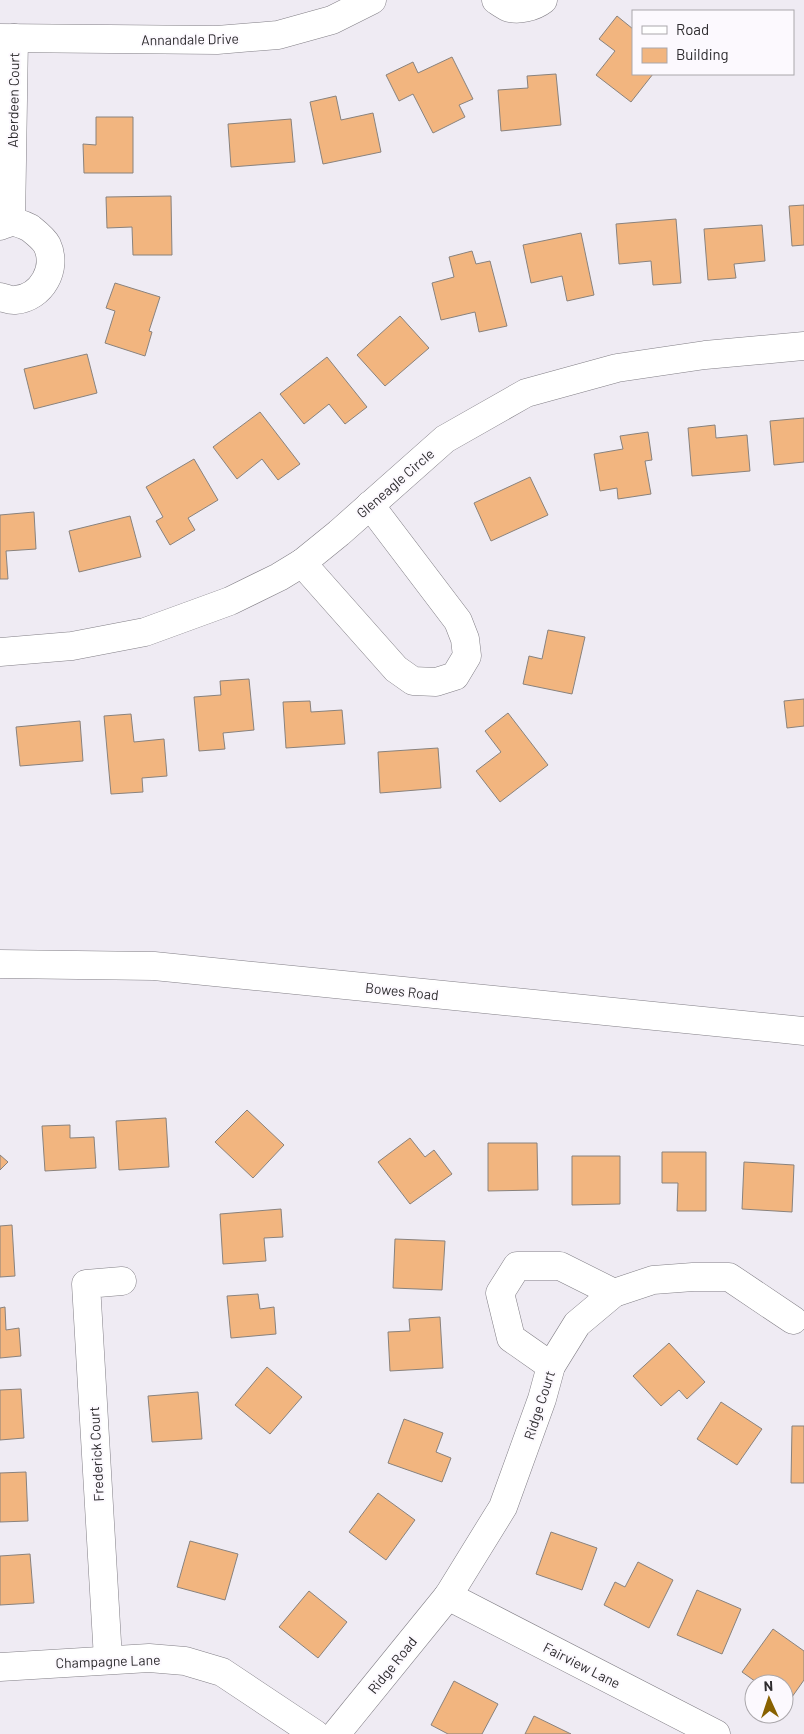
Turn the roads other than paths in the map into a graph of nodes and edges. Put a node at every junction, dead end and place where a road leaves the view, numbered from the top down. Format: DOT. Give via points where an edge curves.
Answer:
graph roads {
  1 [pos="372,0"];
  2 [pos="496,0"];
  3 [pos="543,0"];
  4 [pos="7,38"];
  5 [pos="6,224"];
  6 [pos="0,297"];
  7 [pos="804,346"];
  8 [pos="370,505"];
  9 [pos="302,562"];
  10 [pos="0,652"];
  11 [pos="0,964"];
  12 [pos="804,1030"];
  13 [pos="122,1282"];
  14 [pos="614,1293"];
  15 [pos="793,1320"];
  16 [pos="551,1366"];
  17 [pos="448,1596"];
  18 [pos="108,1659"];
  19 [pos="0,1667"];
  20 [pos="315,1734"];
  21 [pos="336,1734"];
  22 [pos="716,1734"];
  1 -- 4 [label="street, Annandale Drive" via="332,20 278,35 217,40"];
  2 -- 3 [label="street" via="507,7 523,8"];
  4 -- 5 [label="street, Aberdeen Court"];
  5 -- 6 [label="street, Aberdeen Court" via="24,224 46,244 49,276 32,295 15,300"];
  7 -- 8 [label="street, Gleneagle Circle" via="705,355 617,368 526,393 445,439"];
  8 -- 9 [label="street, Gleneagle Circle"];
  8 -- 9 [label="street" via="458,621 465,639 466,656 455,676 436,682 413,681 396,669"];
  9 -- 10 [label="street, Gleneagle Circle" via="230,601 145,632 72,646"];
  11 -- 12 [label="street, Bowes Road" via="154,966"];
  13 -- 18 [label="street, Frederick Court" via="86,1284"];
  14 -- 15 [label="street, Ridge Court" via="653,1280 729,1277"];
  14 -- 16 [label="street, Ridge Court" via="577,1324"];
  14 -- 16 [label="street" via="560,1266 517,1266 500,1293 511,1338"];
  16 -- 17 [label="street, Ridge Court" via="503,1507"];
  17 -- 21 [label="street, Ridge Road"];
  17 -- 22 [label="street, Fairview Lane"];
  18 -- 19 [label="street, Champagne Lane"];
  18 -- 20 [label="street, Champagne Lane" via="185,1661 222,1672"];
}
